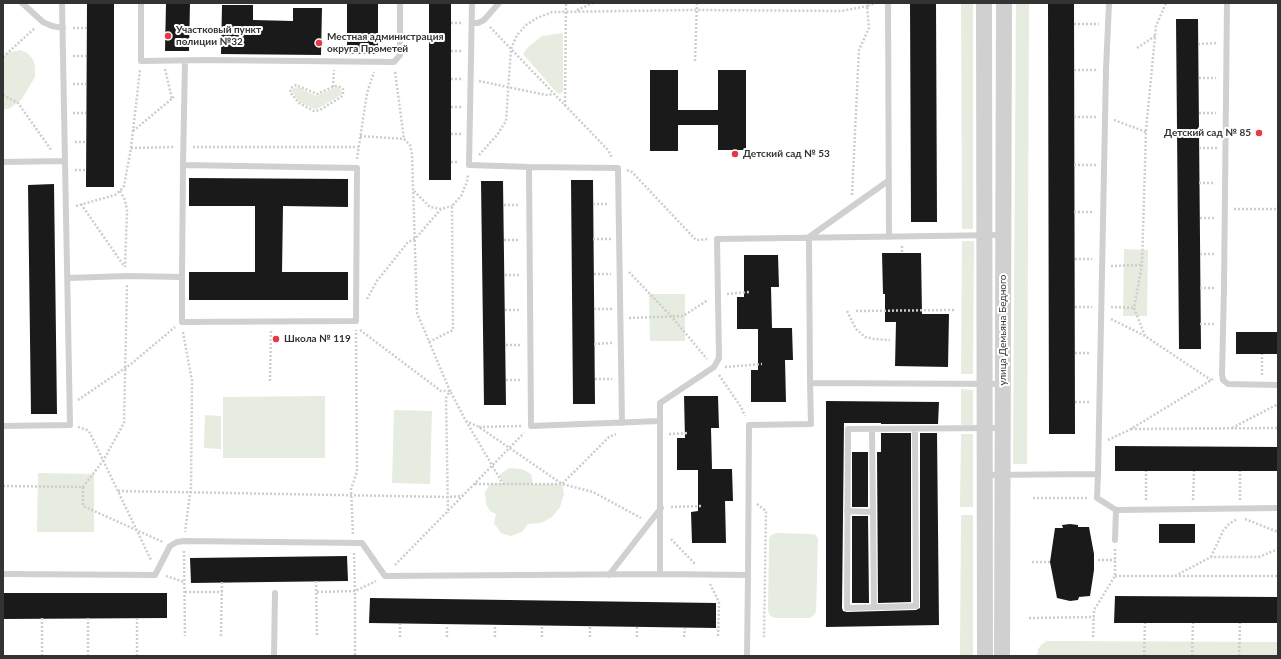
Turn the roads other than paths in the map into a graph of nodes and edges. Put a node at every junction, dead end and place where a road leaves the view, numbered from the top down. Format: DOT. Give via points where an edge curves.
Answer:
graph roads {
  1 [pos="22,3"];
  2 [pos="62,3"];
  3 [pos="141,3"];
  4 [pos="400,3"];
  5 [pos="472,3"];
  6 [pos="499,3"];
  7 [pos="888,3"];
  8 [pos="984,3"];
  9 [pos="1004,3"];
  10 [pos="1108,3"];
  11 [pos="1227,3"];
  12 [pos="472,23"];
  13 [pos="63,28"];
  14 [pos="185,60"];
  15 [pos="62,161"];
  16 [pos="3,162"];
  17 [pos="183,165"];
  18 [pos="529,167"];
  19 [pos="888,180"];
  20 [pos="1003,234"];
  21 [pos="985,235"];
  22 [pos="809,237"];
  23 [pos="888,237"];
  24 [pos="182,277"];
  25 [pos="68,278"];
  26 [pos="810,383"];
  27 [pos="985,384"];
  28 [pos="1002,384"];
  29 [pos="1278,385"];
  30 [pos="660,421"];
  31 [pos="622,423"];
  32 [pos="3,426"];
  33 [pos="1002,428"];
  34 [pos="985,429"];
  35 [pos="872,430"];
  36 [pos="915,430"];
  37 [pos="1002,474"];
  38 [pos="1098,474"];
  39 [pos="985,475"];
  40 [pos="661,508"];
  41 [pos="1278,508"];
  42 [pos="1116,510"];
  43 [pos="847,512"];
  44 [pos="873,512"];
  45 [pos="1115,540"];
  46 [pos="3,574"];
  47 [pos="660,574"];
  48 [pos="609,575"];
  49 [pos="748,576"];
  50 [pos="275,593"];
  51 [pos="874,607"];
  52 [pos="274,656"];
  53 [pos="748,656"];
  54 [pos="984,656"];
  55 [pos="1002,656"];
  1 -- 13 [label="lane" via="43,22"];
  2 -- 13 [label="lane"];
  3 -- 14 [label="lane" via="141,61"];
  4 -- 14 [label="lane" via="400,56 394,62"];
  5 -- 12 [label="lane"];
  6 -- 12 [label="lane" via="484,20"];
  7 -- 19 [label="lane"];
  8 -- 21 [label="street, улица Демьяна Бедного"];
  9 -- 20 [label="street, улица Демьяна Бедного"];
  10 -- 38 [label="lane"];
  11 -- 29 [label="lane" via="1222,374 1223,380 1228,384"];
  12 -- 18 [label="lane" via="469,165"];
  13 -- 15 [label="lane"];
  14 -- 17 [label="lane"];
  15 -- 16 [label="lane"];
  15 -- 25 [label="lane"];
  17 -- 24 [label="lane"];
  17 -- 24 [label="lane" via="356,168 356,321 182,322"];
  18 -- 31 [label="lane" via="618,168"];
  18 -- 31 [label="lane" via="531,426"];
  19 -- 22 [label="lane"];
  19 -- 23 [label="lane"];
  20 -- 21 [label="lane"];
  20 -- 28 [label="street, улица Демьяна Бедного"];
  21 -- 23 [label="lane"];
  21 -- 27 [label="street, улица Демьяна Бедного"];
  22 -- 23 [label="lane"];
  22 -- 26 [label="lane"];
  22 -- 30 [label="lane" via="717,239 719,358 714,367 660,403"];
  24 -- 25 [label="lane"];
  25 -- 32 [label="lane" via="70,425"];
  26 -- 27 [label="lane"];
  26 -- 49 [label="lane" via="811,424 749,425"];
  27 -- 28 [label="lane"];
  27 -- 34 [label="street, улица Демьяна Бедного"];
  28 -- 33 [label="street, улица Демьяна Бедного"];
  30 -- 31 [label="lane"];
  30 -- 40 [label="lane"];
  33 -- 34 [label="lane"];
  33 -- 37 [label="street, улица Демьяна Бедного"];
  34 -- 36 [label="lane"];
  34 -- 39 [label="street, улица Демьяна Бедного"];
  35 -- 36 [label="lane"];
  35 -- 43 [label="lane" via="848,429"];
  35 -- 44 [label="lane"];
  36 -- 51 [label="lane" via="916,606"];
  37 -- 38 [label="lane"];
  37 -- 39 [label="lane"];
  37 -- 55 [label="street, улица Демьяна Бедного"];
  38 -- 42 [label="lane" via="1097,498"];
  39 -- 54 [label="street, улица Демьяна Бедного"];
  40 -- 47 [label="lane"];
  40 -- 48 [label="lane"];
  41 -- 42 [label="lane"];
  42 -- 45 [label="lane"];
  43 -- 44 [label="lane"];
  43 -- 51 [label="lane" via="847,608"];
  44 -- 51 [label="lane"];
  46 -- 48 [label="lane" via="155,575 170,546 184,541 362,543 385,576"];
  47 -- 48 [label="lane"];
  47 -- 49 [label="lane"];
  49 -- 53 [label="lane"];
  50 -- 52 [label="lane"];
}
